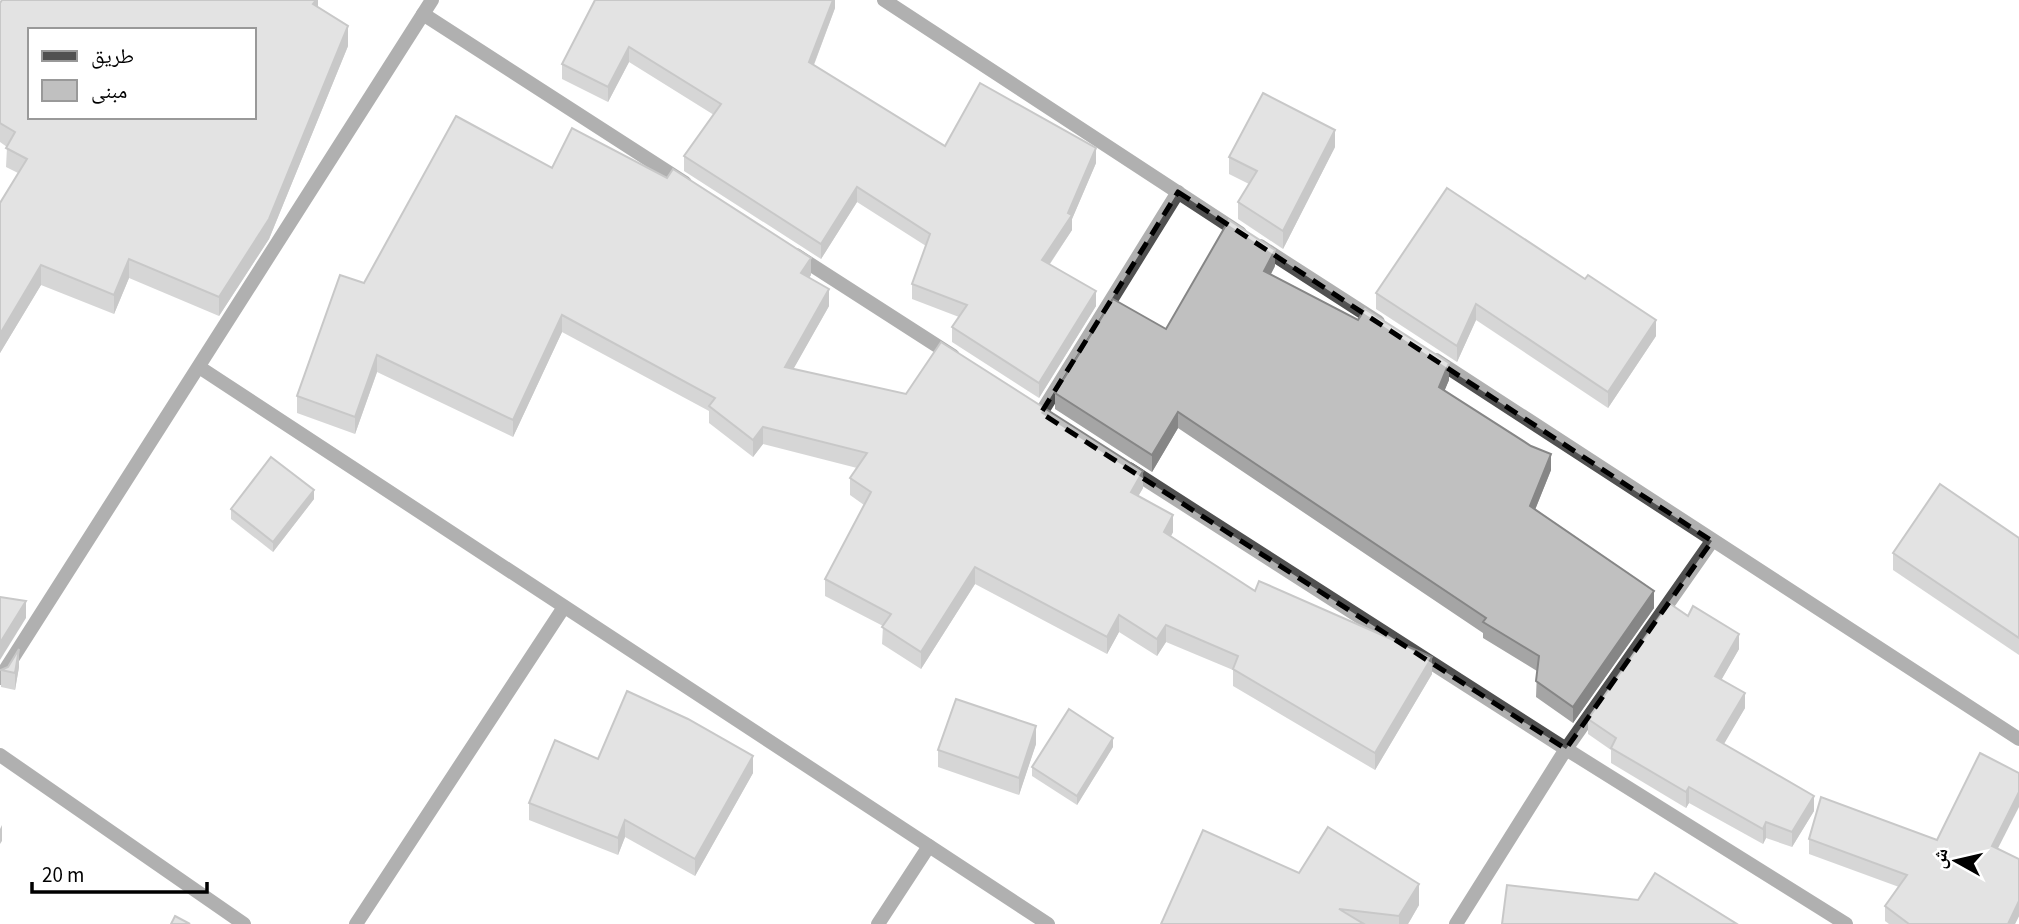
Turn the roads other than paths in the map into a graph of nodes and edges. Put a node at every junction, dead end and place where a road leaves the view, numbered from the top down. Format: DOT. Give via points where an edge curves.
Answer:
graph roads {
  1 [pos="432,0"];
  2 [pos="884,0"];
  3 [pos="423,14"];
  4 [pos="1178,192"];
  5 [pos="702,194"];
  6 [pos="784,247"];
  7 [pos="1387,328"];
  8 [pos="1422,351"];
  9 [pos="199,367"];
  10 [pos="971,368"];
  11 [pos="1041,413"];
  12 [pos="1111,457"];
  13 [pos="1712,541"];
  14 [pos="564,607"];
  15 [pos="0,678"];
  16 [pos="2019,738"];
  17 [pos="1566,749"];
  18 [pos="0,755"];
  19 [pos="929,846"];
  20 [pos="244,924"];
  21 [pos="356,924"];
  22 [pos="878,924"];
  23 [pos="1048,924"];
  24 [pos="1456,924"];
  25 [pos="1846,924"];
  1 -- 3 [label="street"];
  2 -- 4 [label="street"];
  3 -- 5 [label="street"];
  3 -- 9 [label="street"];
  4 -- 7 [label="street"];
  4 -- 11 [label="street"];
  6 -- 10 [label="street"];
  8 -- 13 [label="street"];
  9 -- 14 [label="street"];
  9 -- 15 [label="street"];
  12 -- 17 [label="street"];
  13 -- 16 [label="street"];
  13 -- 17 [label="street"];
  14 -- 19 [label="street"];
  14 -- 21 [label="street"];
  17 -- 24 [label="street"];
  17 -- 25 [label="street"];
  18 -- 20 [label="street"];
  19 -- 22 [label="street"];
  19 -- 23 [label="street"];
}
